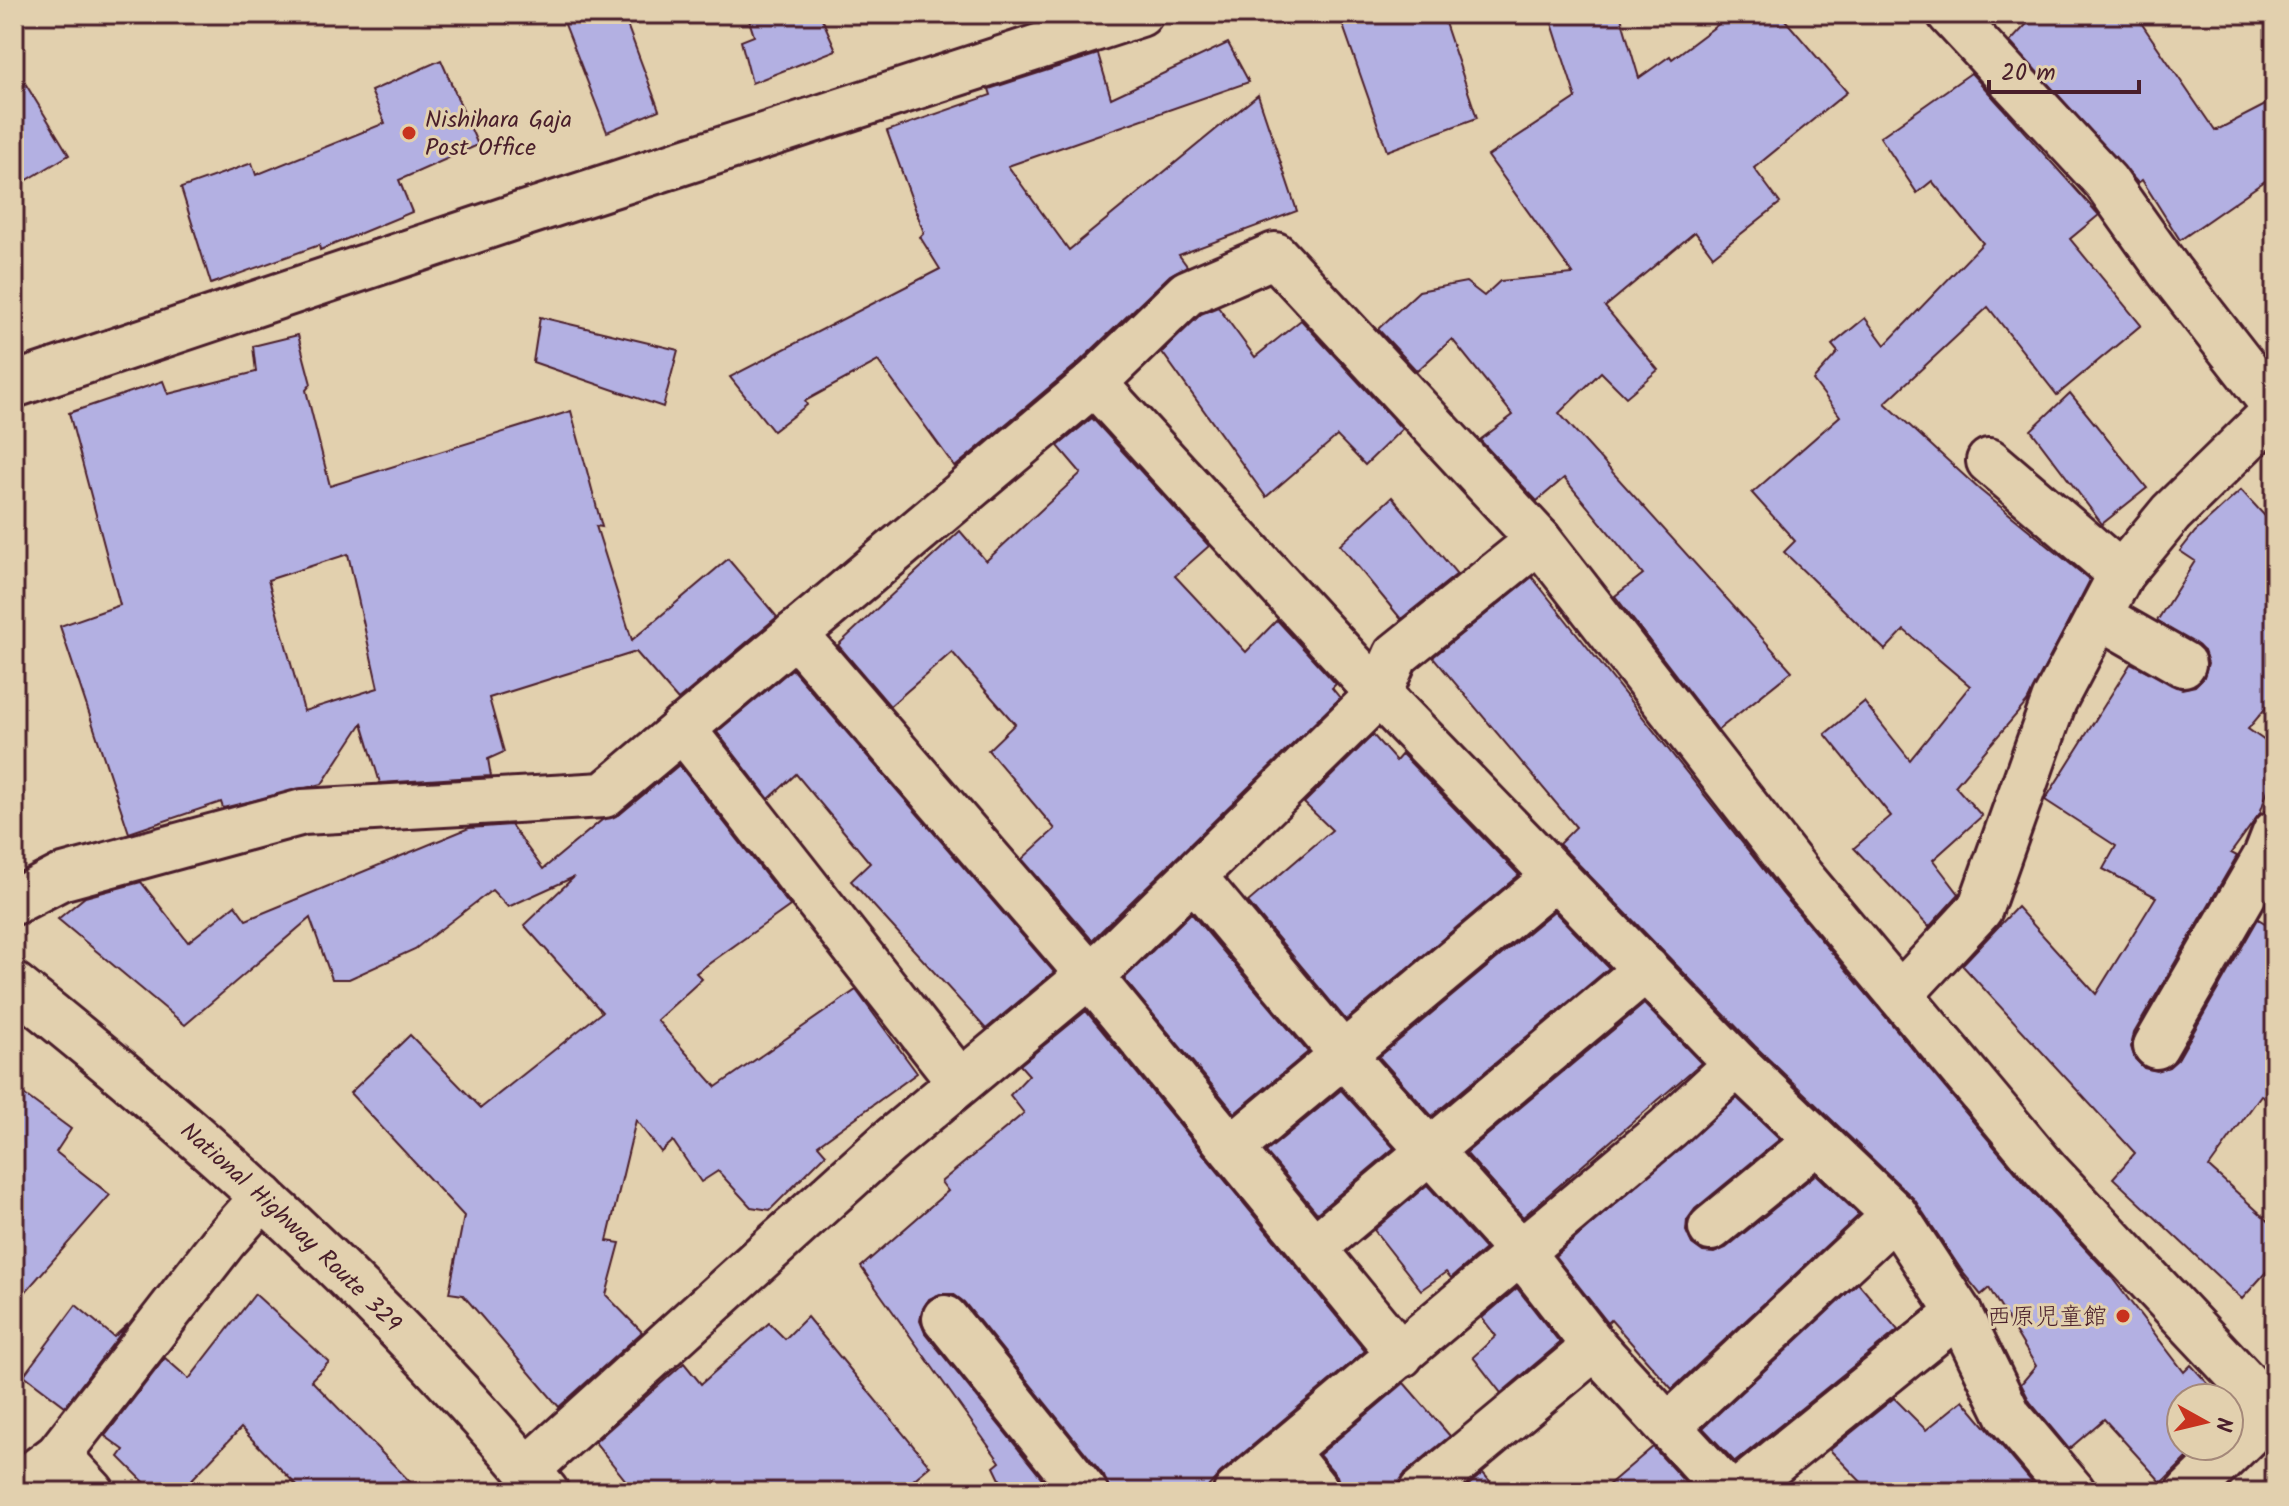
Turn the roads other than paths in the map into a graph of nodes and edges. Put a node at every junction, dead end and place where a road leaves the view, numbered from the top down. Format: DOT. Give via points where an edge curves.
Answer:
graph roads {
  1 [pos="1140,14"];
  2 [pos="1950,14"];
  3 [pos="1094,383"];
  4 [pos="14,385"];
  5 [pos="2275,409"];
  6 [pos="1989,461"];
  7 [pos="1539,540"];
  8 [pos="2121,574"];
  9 [pos="2099,616"];
  10 [pos="795,634"];
  11 [pos="2183,664"];
  12 [pos="1379,694"];
  13 [pos="682,728"];
  14 [pos="2275,833"];
  15 [pos="1193,876"];
  16 [pos="1555,877"];
  17 [pos="14,902"];
  18 [pos="1646,969"];
  19 [pos="1089,975"];
  20 [pos="14,985"];
  21 [pos="1900,995"];
  22 [pos="2156,1046"];
  23 [pos="1344,1056"];
  24 [pos="1737,1064"];
  25 [pos="960,1082"];
  26 [pos="1817,1141"];
  27 [pos="1232,1148"];
  28 [pos="1429,1149"];
  29 [pos="263,1197"];
  30 [pos="1895,1215"];
  31 [pos="1711,1228"];
  32 [pos="1314,1248"];
  33 [pos="1521,1252"];
  34 [pos="1959,1313"];
  35 [pos="945,1318"];
  36 [pos="1595,1347"];
  37 [pos="1401,1355"];
  38 [pos="2274,1410"];
  39 [pos="1669,1426"];
  40 [pos="1285,1452"];
  41 [pos="58,1455"];
  42 [pos="536,1481"];
  43 [pos="14,1488"];
  44 [pos="92,1492"];
  45 [pos="1085,1492"];
  46 [pos="1236,1492"];
  47 [pos="1317,1492"];
  48 [pos="1421,1492"];
  49 [pos="1728,1492"];
  50 [pos="1738,1492"];
  51 [pos="2073,1492"];
  52 [pos="2189,1492"];
  1 -- 4 [label="main road"];
  2 -- 5 [label="main road" via="2106,182"];
  3 -- 7 [label="main road" via="1187,293 1275,255"];
  3 -- 10 [label="main road"];
  3 -- 12 [label="main road"];
  5 -- 8 [label="main road" via="2171,513"];
  6 -- 8 [label="main road"];
  7 -- 12 [label="main road" via="1396,655"];
  7 -- 21 [label="main road" via="1802,878"];
  8 -- 9 [label="main road"];
  9 -- 11 [label="main road"];
  9 -- 21 [label="main road" via="2054,701 1980,909"];
  10 -- 13 [label="main road"];
  10 -- 19 [label="main road"];
  12 -- 15 [label="main road"];
  12 -- 16 [label="main road"];
  13 -- 17 [label="main road" via="604,795 303,812 60,878"];
  13 -- 25 [label="main road"];
  14 -- 22 [label="main road"];
  15 -- 19 [label="main road"];
  15 -- 23 [label="main road"];
  16 -- 18 [label="main road"];
  16 -- 23 [label="main road"];
  18 -- 24 [label="main road"];
  18 -- 28 [label="main road"];
  19 -- 25 [label="main road"];
  19 -- 27 [label="main road"];
  20 -- 29 [label="main road, National Highway Route 329" via="127,1075"];
  21 -- 38 [label="main road" via="2046,1170"];
  23 -- 27 [label="main road"];
  23 -- 28 [label="main road"];
  24 -- 26 [label="main road"];
  24 -- 33 [label="main road"];
  25 -- 42 [label="main road" via="889,1142"];
  26 -- 30 [label="main road"];
  26 -- 31 [label="main road"];
  27 -- 32 [label="main road"];
  28 -- 32 [label="main road"];
  28 -- 33 [label="main road"];
  29 -- 41 [label="main road"];
  29 -- 42 [label="main road, National Highway Route 329" via="400,1327"];
  30 -- 34 [label="main road"];
  30 -- 39 [label="main road"];
  32 -- 37 [label="main road"];
  33 -- 36 [label="main road"];
  33 -- 37 [label="main road"];
  34 -- 50 [label="main road"];
  34 -- 51 [label="main road" via="2009,1416"];
  35 -- 45 [label="main road"];
  36 -- 39 [label="main road"];
  36 -- 48 [label="main road"];
  37 -- 40 [label="main road"];
  38 -- 52 [label="main road"];
  39 -- 49 [label="main road"];
  40 -- 46 [label="main road"];
  40 -- 47 [label="main road"];
  41 -- 43 [label="main road"];
  41 -- 44 [label="main road"];
}
